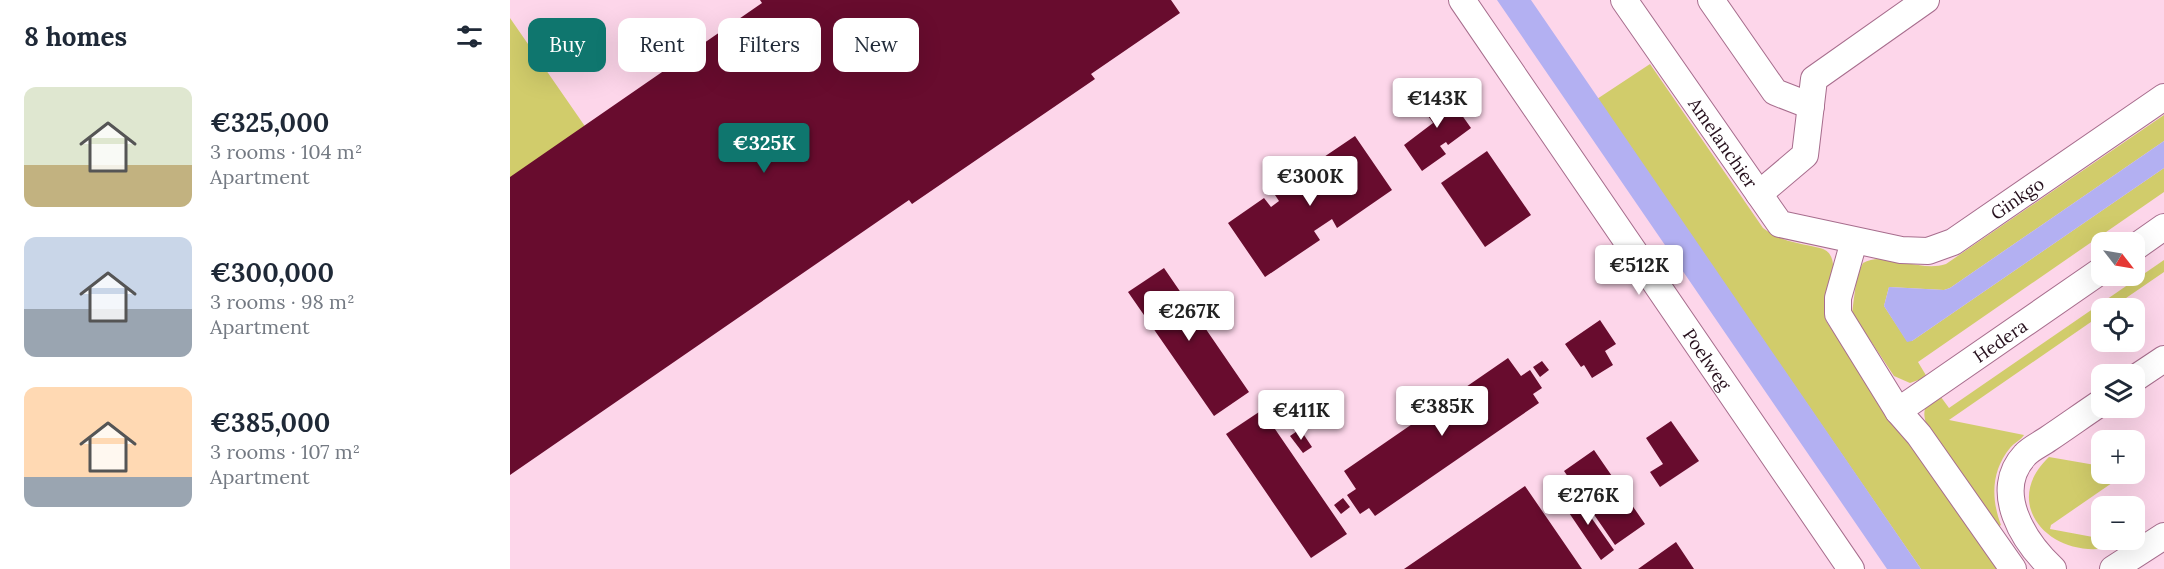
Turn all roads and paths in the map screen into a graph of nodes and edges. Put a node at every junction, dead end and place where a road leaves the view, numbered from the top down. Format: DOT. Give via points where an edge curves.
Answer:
graph roads {
  1 [pos="1462,0"];
  2 [pos="1624,0"];
  3 [pos="1711,0"];
  4 [pos="1926,0"];
  5 [pos="2164,97"];
  6 [pos="1811,106"];
  7 [pos="1759,195"];
  8 [pos="2164,227"];
  9 [pos="2145,240"];
  10 [pos="1854,241"];
  11 [pos="2091,278"];
  12 [pos="2164,359"];
  13 [pos="2145,372"];
  14 [pos="2091,409"];
  15 [pos="1898,411"];
  16 [pos="2164,536"];
  17 [pos="1851,569"];
  18 [pos="2013,569"];
  19 [pos="2053,569"];
  20 [pos="2113,569"];
  1 -- 17 [label="street, Poelweg"];
  2 -- 7 [label="street, Amelanchier"];
  3 -- 6 [label="street" via="1775,92"];
  4 -- 6 [label="street" via="1814,79"];
  5 -- 10 [label="street, Ginkgo" via="1953,242 1928,251"];
  6 -- 7 [label="street" via="1805,155"];
  7 -- 10 [label="street, Amelanchier" via="1780,224"];
  8 -- 9 [label="street"];
  10 -- 15 [label="street" via="1838,298 1838,314"];
  11 -- 15 [label="street, Hedera"];
  12 -- 13 [label="street"];
  14 -- 19 [label="street" via="2024,455 2010,492 2012,512 2040,558"];
  15 -- 18 [label="street"];
  16 -- 20 [label="street"];
}
